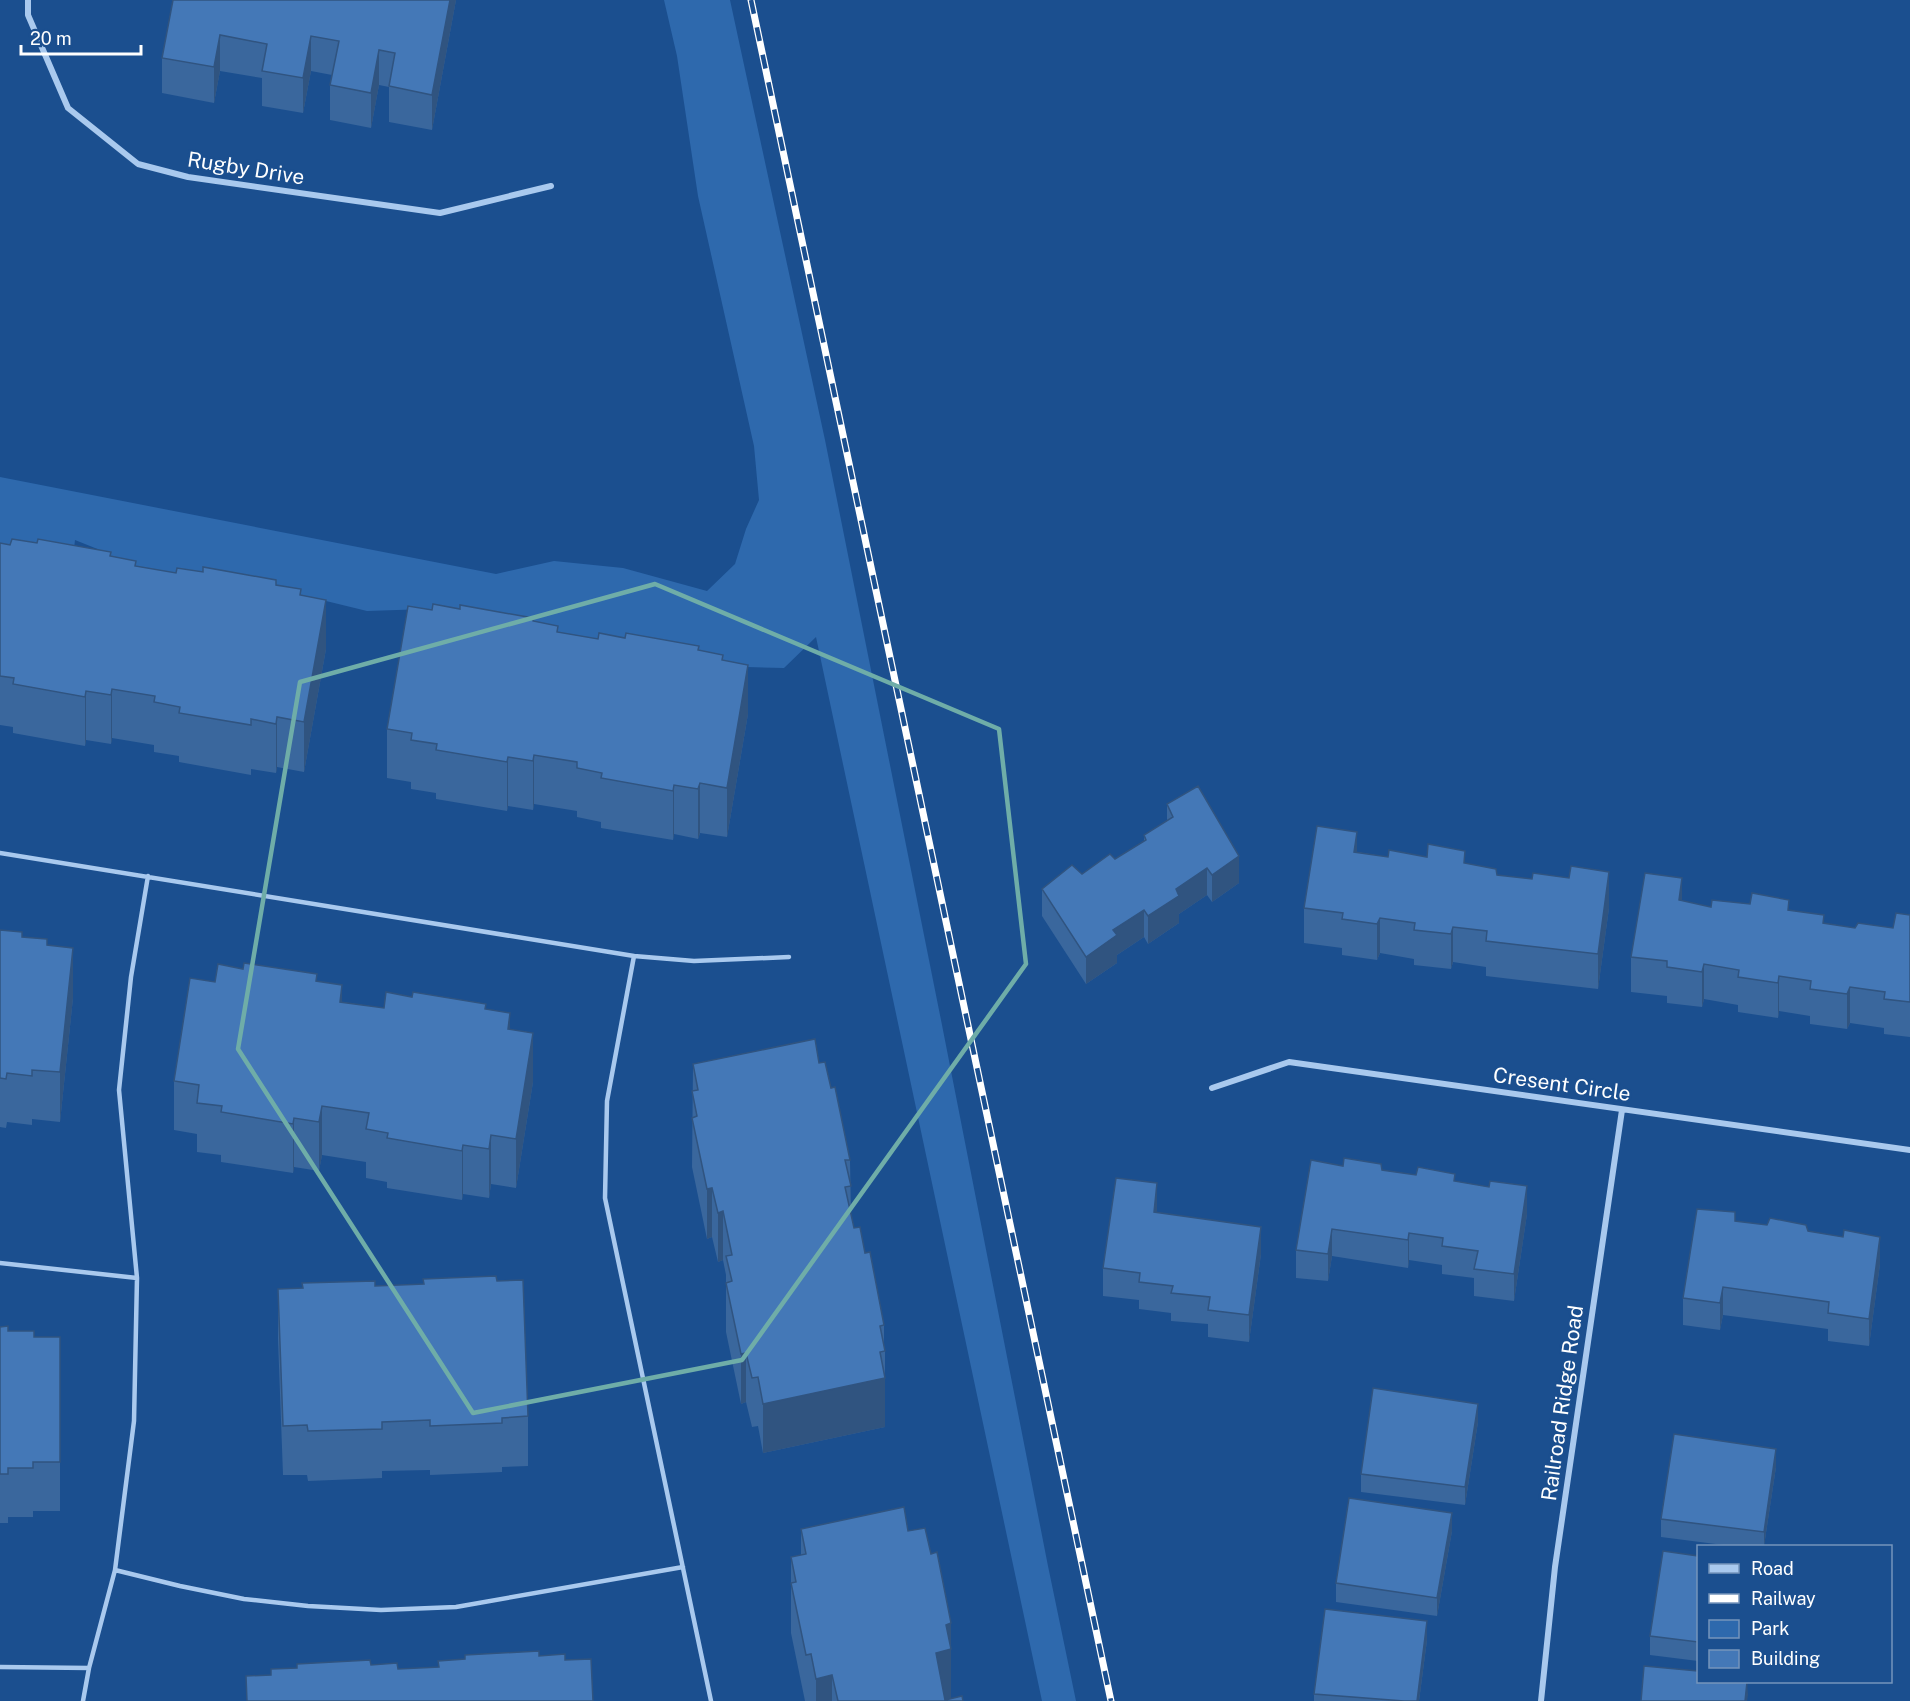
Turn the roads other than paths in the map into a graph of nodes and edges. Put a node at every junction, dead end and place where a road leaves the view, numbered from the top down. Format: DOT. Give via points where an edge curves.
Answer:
graph roads {
  1 [pos="28,0"];
  2 [pos="551,186"];
  3 [pos="0,853"];
  4 [pos="148,876"];
  5 [pos="634,956"];
  6 [pos="789,957"];
  7 [pos="1212,1088"];
  8 [pos="1622,1110"];
  9 [pos="1910,1150"];
  10 [pos="0,1263"];
  11 [pos="137,1278"];
  12 [pos="683,1567"];
  13 [pos="115,1570"];
  14 [pos="0,1667"];
  15 [pos="89,1668"];
  16 [pos="83,1701"];
  17 [pos="711,1701"];
  18 [pos="1541,1701"];
  1 -- 2 [label="street, Rugby Drive" via="28,15 68,108 138,164 188,177 440,213"];
  3 -- 4 [label="lane"];
  4 -- 5 [label="lane"];
  4 -- 11 [label="lane" via="131,977 119,1090"];
  5 -- 6 [label="lane" via="694,962"];
  5 -- 12 [label="lane" via="607,1101 605,1198"];
  7 -- 8 [label="street, Cresent Circle" via="1289,1062"];
  8 -- 9 [label="street, Cresent Circle"];
  8 -- 18 [label="street, Railroad Ridge Road" via="1555,1567"];
  10 -- 11 [label="lane"];
  11 -- 13 [label="lane" via="134,1421"];
  12 -- 13 [label="lane" via="456,1607 381,1610 244,1599"];
  12 -- 17 [label="lane"];
  13 -- 15 [label="lane"];
  14 -- 15 [label="lane"];
  15 -- 16 [label="lane"];
}
